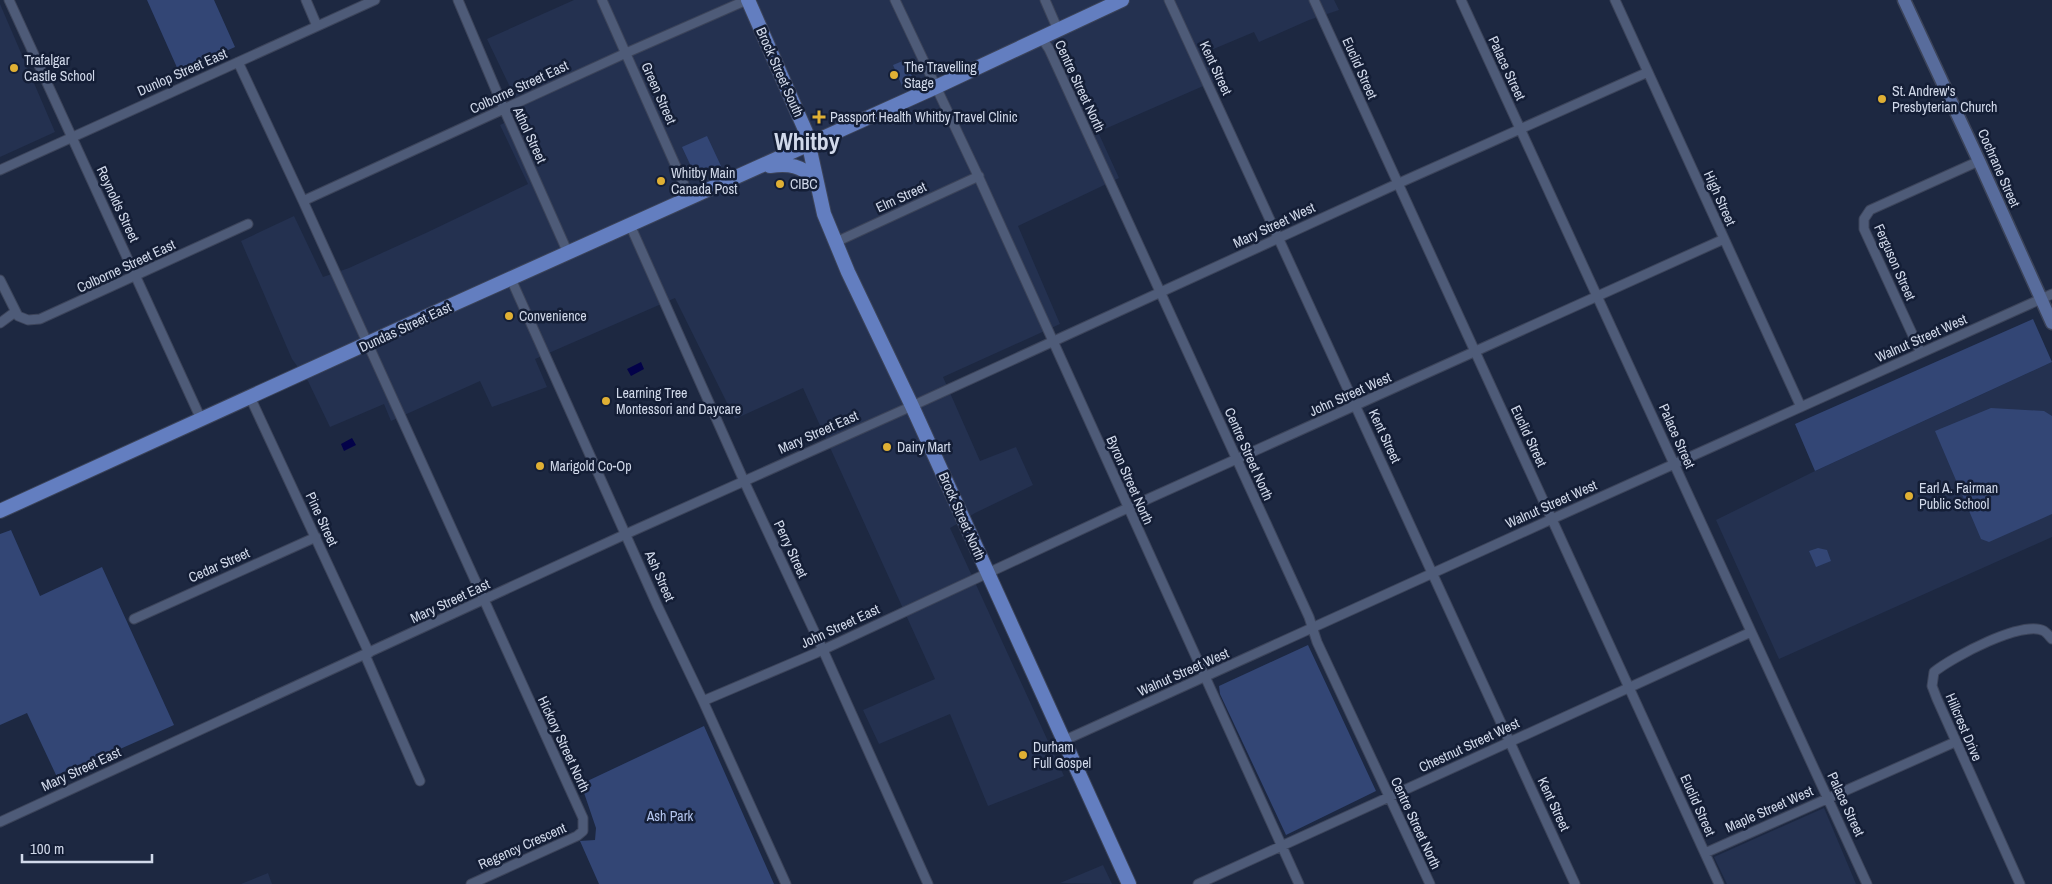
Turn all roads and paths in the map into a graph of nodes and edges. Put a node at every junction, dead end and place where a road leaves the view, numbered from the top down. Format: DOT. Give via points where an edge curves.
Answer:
graph roads {
  1 [pos="9,0"];
  2 [pos="306,0"];
  3 [pos="375,0"];
  4 [pos="458,0"];
  5 [pos="602,0"];
  6 [pos="748,0"];
  7 [pos="895,0"];
  8 [pos="1045,0"];
  9 [pos="1122,0"];
  10 [pos="1169,0"];
  11 [pos="1314,0"];
  12 [pos="1461,0"];
  13 [pos="1614,0"];
  14 [pos="1904,0"];
  15 [pos="318,26"];
  16 [pos="1058,30"];
  17 [pos="1041,37"];
  18 [pos="626,53"];
  19 [pos="238,62"];
  20 [pos="1648,72"];
  21 [pos="936,87"];
  22 [pos="504,109"];
  23 [pos="1521,129"];
  24 [pos="72,137"];
  25 [pos="810,144"];
  26 [pos="1979,161"];
  27 [pos="758,167"];
  28 [pos="0,170"];
  29 [pos="978,176"];
  30 [pos="815,179"];
  31 [pos="1398,184"];
  32 [pos="690,198"];
  33 [pos="303,201"];
  34 [pos="248,224"];
  35 [pos="630,225"];
  36 [pos="1279,238"];
  37 [pos="1724,239"];
  38 [pos="836,242"];
  39 [pos="568,252"];
  40 [pos="136,276"];
  41 [pos="510,279"];
  42 [pos="0,280"];
  43 [pos="1160,292"];
  44 [pos="1598,297"];
  45 [pos="2046,297"];
  46 [pos="15,312"];
  47 [pos="0,323"];
  48 [pos="2052,323"];
  49 [pos="1052,341"];
  50 [pos="367,344"];
  51 [pos="1476,352"];
  52 [pos="1921,353"];
  53 [pos="250,397"];
  54 [pos="912,406"];
  55 [pos="1356,406"];
  56 [pos="1800,407"];
  57 [pos="202,419"];
  58 [pos="1237,460"];
  59 [pos="1674,464"];
  60 [pos="744,481"];
  61 [pos="1128,508"];
  62 [pos="0,512"];
  63 [pos="1552,518"];
  64 [pos="626,534"];
  65 [pos="316,537"];
  66 [pos="987,573"];
  67 [pos="1433,574"];
  68 [pos="484,600"];
  69 [pos="134,619"];
  70 [pos="1312,629"];
  71 [pos="1751,632"];
  72 [pos="2052,639"];
  73 [pos="823,650"];
  74 [pos="367,654"];
  75 [pos="1205,677"];
  76 [pos="1630,688"];
  77 [pos="704,701"];
  78 [pos="1063,741"];
  79 [pos="1510,742"];
  80 [pos="1955,742"];
  81 [pos="420,781"];
  82 [pos="1389,797"];
  83 [pos="1828,798"];
  84 [pos="0,822"];
  85 [pos="583,831"];
  86 [pos="1282,846"];
  87 [pos="1705,853"];
  88 [pos="472,884"];
  89 [pos="786,884"];
  90 [pos="928,884"];
  91 [pos="1129,884"];
  92 [pos="1198,884"];
  93 [pos="1299,884"];
  94 [pos="1430,884"];
  95 [pos="1575,884"];
  96 [pos="1719,884"];
  97 [pos="1867,884"];
  98 [pos="2020,884"];
  1 -- 24 [label="street, Reynolds Street"];
  2 -- 15 [label="street"];
  3 -- 15 [label="street, Dunlop Street East"];
  4 -- 22 [label="street, Athol Street"];
  5 -- 18 [label="street, Green Street"];
  6 -- 18 [label="street, Colborne Street East"];
  6 -- 25 [label="main road, Brock Street South"];
  7 -- 21 [label="street, Byron Street North"];
  8 -- 16 [label="street"];
  9 -- 16 [label="main road, Dundas Street East"];
  10 -- 36 [label="street, Kent Street"];
  11 -- 31 [label="street, Euclid Street"];
  12 -- 23 [label="street, Palace Street"];
  13 -- 20 [label="street, High Street"];
  14 -- 26 [label="main road, Cochrane Street"];
  15 -- 19 [label="street, Dunlop Street East"];
  16 -- 17 [label="main road, Dundas Street East"];
  17 -- 21 [label="main road, Dundas Street East"];
  17 -- 43 [label="street, Centre Street North"];
  18 -- 22 [label="street, Colborne Street East"];
  18 -- 32 [label="street, Green Street"];
  19 -- 24 [label="street, Dunlop Street East"];
  19 -- 33 [label="street, Hickory Street North"];
  20 -- 23 [label="street, Mary Street West"];
  20 -- 37 [label="street, High Street"];
  21 -- 25 [label="main road, Dundas Street East"];
  21 -- 29 [label="street, Byron Street North"];
  22 -- 33 [label="street, Colborne Street East"];
  22 -- 39 [label="street, Athol Street"];
  23 -- 31 [label="street, Mary Street West"];
  23 -- 44 [label="street, Palace Street"];
  24 -- 28 [label="street, Dunlop Street East"];
  24 -- 40 [label="street, Reynolds Street"];
  25 -- 27 [label="main road, Dundas Street East"];
  25 -- 30 [label="main road, Brock Street North"];
  26 -- 45 [label="main road, Cochrane Street"];
  26 -- 52 [label="street, Ferguson Street" via="1870,210 1864,219 1864,229"];
  27 -- 30 [label="main road" via="796,166"];
  27 -- 32 [label="main road, Dundas Street East"];
  29 -- 38 [label="street, Elm Street"];
  29 -- 49 [label="street, Byron Street North"];
  30 -- 38 [label="main road, Brock Street North" via="824,214"];
  31 -- 36 [label="street, Mary Street West"];
  31 -- 51 [label="street, Euclid Street"];
  32 -- 35 [label="main road, Dundas Street East"];
  33 -- 50 [label="street, Hickory Street North"];
  34 -- 40 [label="street, Colborne Street East"];
  35 -- 39 [label="main road, Dundas Street East"];
  35 -- 60 [label="street, Perry Street"];
  36 -- 43 [label="street, Mary Street West"];
  36 -- 55 [label="street, Kent Street"];
  37 -- 44 [label="street, John Street West"];
  37 -- 56 [label="street, High Street"];
  38 -- 54 [label="main road, Brock Street North"];
  39 -- 41 [label="main road, Dundas Street East"];
  40 -- 46 [label="street, Colborne Street East" via="40,319 28,320"];
  40 -- 57 [label="street, Reynolds Street"];
  41 -- 50 [label="main road, Dundas Street East"];
  41 -- 64 [label="street, Ash Street"];
  42 -- 46 [label="street"];
  43 -- 49 [label="street, Mary Street West"];
  43 -- 58 [label="street, Centre Street North"];
  44 -- 51 [label="street, John Street West"];
  44 -- 59 [label="street, Palace Street"];
  45 -- 48 [label="main road, Cochrane Street"];
  45 -- 52 [label="street, Walnut Street West"];
  46 -- 47 [label="street"];
  49 -- 54 [label="street, Mary Street West"];
  49 -- 61 [label="street, Byron Street North"];
  50 -- 53 [label="main road, Dundas Street East"];
  50 -- 68 [label="street, Hickory Street North"];
  51 -- 55 [label="street, John Street West"];
  51 -- 63 [label="street, Euclid Street"];
  52 -- 56 [label="street, Walnut Street West"];
  53 -- 57 [label="main road, Dundas Street East"];
  53 -- 65 [label="street, Pine Street"];
  54 -- 60 [label="street, Mary Street East"];
  54 -- 66 [label="main road, Brock Street North"];
  55 -- 58 [label="street, John Street West"];
  55 -- 67 [label="street, Kent Street"];
  56 -- 59 [label="street, Walnut Street West"];
  57 -- 62 [label="main road, Dundas Street East"];
  58 -- 61 [label="street, John Street West"];
  58 -- 70 [label="street, Centre Street North"];
  59 -- 63 [label="street, Walnut Street West"];
  59 -- 71 [label="street, Palace Street"];
  60 -- 64 [label="street, Mary Street East"];
  60 -- 73 [label="street, Perry Street"];
  61 -- 66 [label="street, John Street West"];
  61 -- 75 [label="street, Byron Street North"];
  63 -- 67 [label="street, Walnut Street West"];
  63 -- 76 [label="street, Euclid Street"];
  64 -- 68 [label="street, Mary Street East"];
  64 -- 77 [label="street, Ash Street"];
  65 -- 69 [label="street, Cedar Street"];
  65 -- 74 [label="street, Pine Street"];
  66 -- 73 [label="street, John Street East"];
  66 -- 78 [label="main road, Brock Street North"];
  67 -- 70 [label="street, Walnut Street West"];
  67 -- 79 [label="street, Kent Street"];
  68 -- 74 [label="street, Mary Street East"];
  68 -- 85 [label="street, Hickory Street North" via="583,818"];
  70 -- 75 [label="street, Walnut Street West"];
  70 -- 82 [label="street, Centre Street North"];
  71 -- 76 [label="street, Chestnut Street West"];
  71 -- 83 [label="street, Palace Street"];
  72 -- 80 [label="street, Hillcrest Drive" via="2043,630 2025,629 1986,643 1934,672 1932,686"];
  73 -- 77 [label="street, John Street East"];
  73 -- 90 [label="street, Perry Street"];
  74 -- 81 [label="street, Pine Street"];
  74 -- 84 [label="street, Mary Street East"];
  75 -- 78 [label="street, Walnut Street West"];
  75 -- 86 [label="street, Byron Street North"];
  76 -- 79 [label="street, Chestnut Street West"];
  76 -- 87 [label="street, Euclid Street"];
  77 -- 89 [label="street, Ash Street"];
  78 -- 91 [label="main road, Brock Street North"];
  79 -- 82 [label="street, Chestnut Street West"];
  79 -- 95 [label="street, Kent Street"];
  80 -- 83 [label="street, Maple Street West"];
  80 -- 98 [label="street, Hillcrest Drive"];
  82 -- 86 [label="street, Chestnut Street West"];
  82 -- 94 [label="street, Centre Street North"];
  83 -- 87 [label="street, Maple Street West"];
  83 -- 97 [label="street, Palace Street"];
  85 -- 88 [label="street, Regency Crescent"];
  86 -- 92 [label="street, Chestnut Street West"];
  86 -- 93 [label="street, Byron Street North"];
  87 -- 96 [label="street, Euclid Street"];
}
